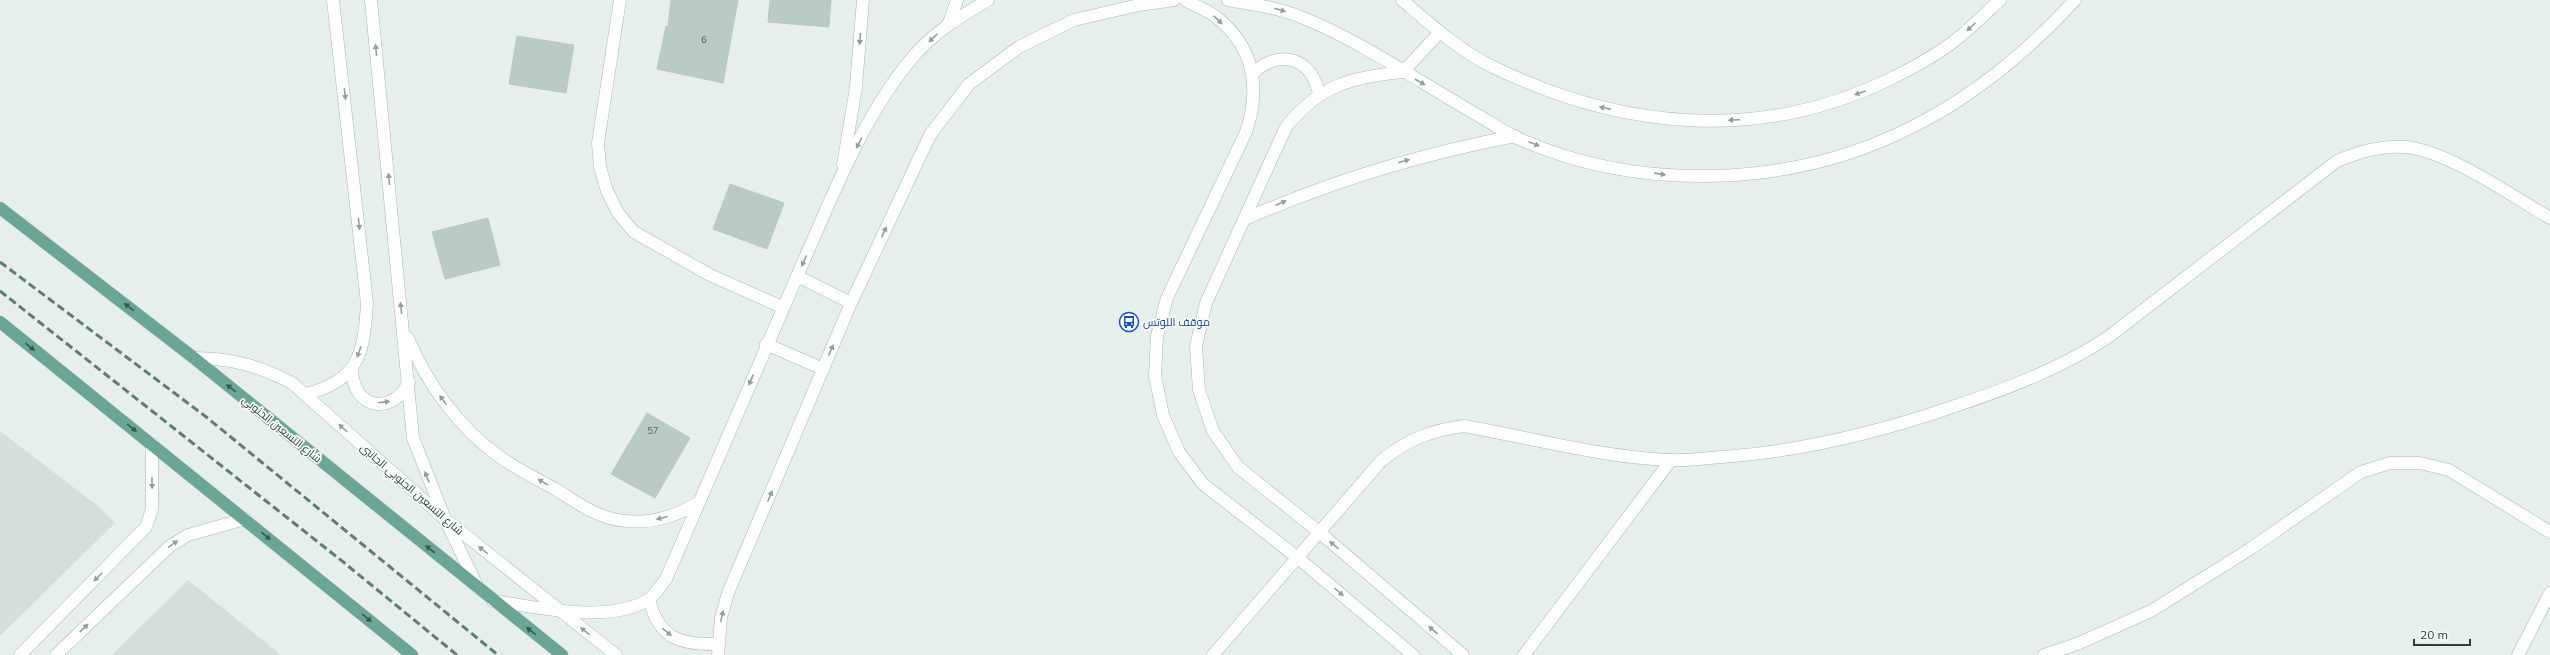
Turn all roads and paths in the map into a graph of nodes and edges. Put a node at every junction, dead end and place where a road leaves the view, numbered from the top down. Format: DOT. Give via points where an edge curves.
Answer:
graph roads {
  1 [pos="333,0"];
  2 [pos="371,0"];
  3 [pos="620,0"];
  4 [pos="863,0"];
  5 [pos="957,0"];
  6 [pos="988,0"];
  7 [pos="1174,0"];
  8 [pos="1185,0"];
  9 [pos="1228,0"];
  10 [pos="1402,0"];
  11 [pos="2000,0"];
  12 [pos="2074,0"];
  13 [pos="1264,3"];
  14 [pos="949,23"];
  15 [pos="1440,32"];
  16 [pos="1403,72"];
  17 [pos="1253,73"];
  18 [pos="1319,94"];
  19 [pos="1515,136"];
  20 [pos="841,176"];
  21 [pos="0,208"];
  22 [pos="2550,218"];
  23 [pos="1245,219"];
  24 [pos="797,276"];
  25 [pos="850,303"];
  26 [pos="782,307"];
  27 [pos="0,322"];
  28 [pos="403,329"];
  29 [pos="766,344"];
  30 [pos="194,358"];
  31 [pos="823,369"];
  32 [pos="352,371"];
  33 [pos="408,382"];
  34 [pos="306,394"];
  35 [pos="152,444"];
  36 [pos="1671,460"];
  37 [pos="698,503"];
  38 [pos="245,519"];
  39 [pos="445,519"];
  40 [pos="1318,532"];
  41 [pos="2550,532"];
  42 [pos="1298,558"];
  43 [pos="479,589"];
  44 [pos="2550,592"];
  45 [pos="650,599"];
  46 [pos="493,601"];
  47 [pos="559,610"];
  48 [pos="718,649"];
  49 [pos="20,655"];
  50 [pos="56,655"];
  51 [pos="412,655"];
  52 [pos="562,655"];
  53 [pos="616,655"];
  54 [pos="1213,655"];
  55 [pos="1413,655"];
  56 [pos="1463,655"];
  57 [pos="1524,655"];
  58 [pos="2044,655"];
  59 [pos="2518,655"];
  1 -- 32 [label="street, one-way" via="367,303 362,343"];
  28 -- 2 [label="street, one-way"];
  3 -- 26 [label="street" via="598,143 600,167 607,191 618,213 634,232 710,275"];
  4 -- 20 [label="street, one-way" via="856,87"];
  5 -- 14 [label="street"];
  6 -- 14 [label="street"];
  25 -- 7 [label="street, one-way" via="930,135 969,84 1019,47 1074,20"];
  8 -- 17 [label="street, one-way" via="1215,16 1239,41"];
  9 -- 13 [label="street"];
  10 -- 15 [label="street"];
  11 -- 15 [label="street, one-way" via="1962,35 1916,66 1865,91 1811,109 1755,119 1692,121 1642,117 1587,104 1492,67"];
  19 -- 12 [label="street, one-way" via="1564,155 1615,168 1667,175 1755,173 1809,164 1861,149 1912,128 1959,101 2003,68 2048,28"];
  13 -- 16 [label="street, one-way" via="1340,35"];
  14 -- 20 [label="street, one-way" via="913,56 884,96"];
  15 -- 16 [label="street"];
  16 -- 18 [label="street" via="1349,80"];
  16 -- 19 [label="street, one-way"];
  17 -- 18 [label="street" via="1263,64 1288,59 1300,63 1313,76"];
  17 -- 42 [label="street" via="1252,113 1246,132 1167,298 1156,336 1156,376 1163,415 1179,452 1203,484"];
  18 -- 23 [label="street" via="1301,109 1286,127"];
  23 -- 19 [label="street, one-way" via="1303,194 1377,169 1422,156"];
  20 -- 24 [label="street, one-way"];
  30 -- 21 [label="main road, شارع التسعين الجنوبي, one-way"];
  22 -- 36 [label="street" via="2450,161 2429,152 2406,147 2382,147 2359,152 2338,161 2304,185 2108,338 2077,357 2017,386 1909,422 1831,442 1751,454"];
  23 -- 40 [label="street" via="1206,303 1196,346 1199,390 1213,431 1238,467"];
  24 -- 25 [label="street"];
  24 -- 26 [label="street"];
  31 -- 25 [label="street, one-way"];
  26 -- 29 [label="street"];
  27 -- 35 [label="main road, one-way"];
  28 -- 33 [label="street"];
  37 -- 28 [label="street, one-way" via="684,511 655,520 626,522 598,516 481,442 436,390 412,350"];
  29 -- 31 [label="street"];
  29 -- 37 [label="street, one-way"];
  30 -- 34 [label="street, شارع التسعين الجنوبي الجانبى" via="214,358 255,366 292,383"];
  43 -- 30 [label="main road, شارع التسعين الجنوبي, one-way"];
  48 -- 31 [label="street, one-way" via="728,593"];
  32 -- 33 [label="street, one-way" via="353,383 359,394 369,402 381,404 394,401 403,393"];
  32 -- 34 [label="street" via="326,389"];
  39 -- 33 [label="street, one-way" via="413,438"];
  39 -- 34 [label="street, شارع التسعين الجنوبي الجانبى, one-way"];
  35 -- 38 [label="main road"];
  35 -- 49 [label="street, one-way" via="152,509 146,527"];
  36 -- 40 [label="street" via="1632,457 1464,426 1441,429 1406,443 1381,461"];
  36 -- 57 [label="street"];
  37 -- 45 [label="street" via="666,579"];
  50 -- 38 [label="street, one-way" via="170,546 188,535"];
  38 -- 51 [label="main road, one-way"];
  39 -- 43 [label="street"];
  47 -- 39 [label="street, شارع التسعين الجنوبي الجانبى, one-way"];
  40 -- 42 [label="street"];
  56 -- 40 [label="street, one-way"];
  41 -- 58 [label="street" via="2449,470 2420,463 2390,463 2361,472 2250,549 2151,611 2077,644"];
  42 -- 54 [label="street"];
  42 -- 55 [label="street, one-way"];
  43 -- 46 [label="main road, شارع التسعين الجنوبي"];
  44 -- 59 [label="street"];
  45 -- 47 [label="street" via="612,612"];
  45 -- 48 [label="street, one-way" via="654,617 664,631 680,641"];
  46 -- 47 [label="street"];
  52 -- 46 [label="main road, شارع التسعين الجنوبي, one-way"];
  53 -- 47 [label="street, شارع التسعين الجنوبي الجانبى, one-way"];
}
